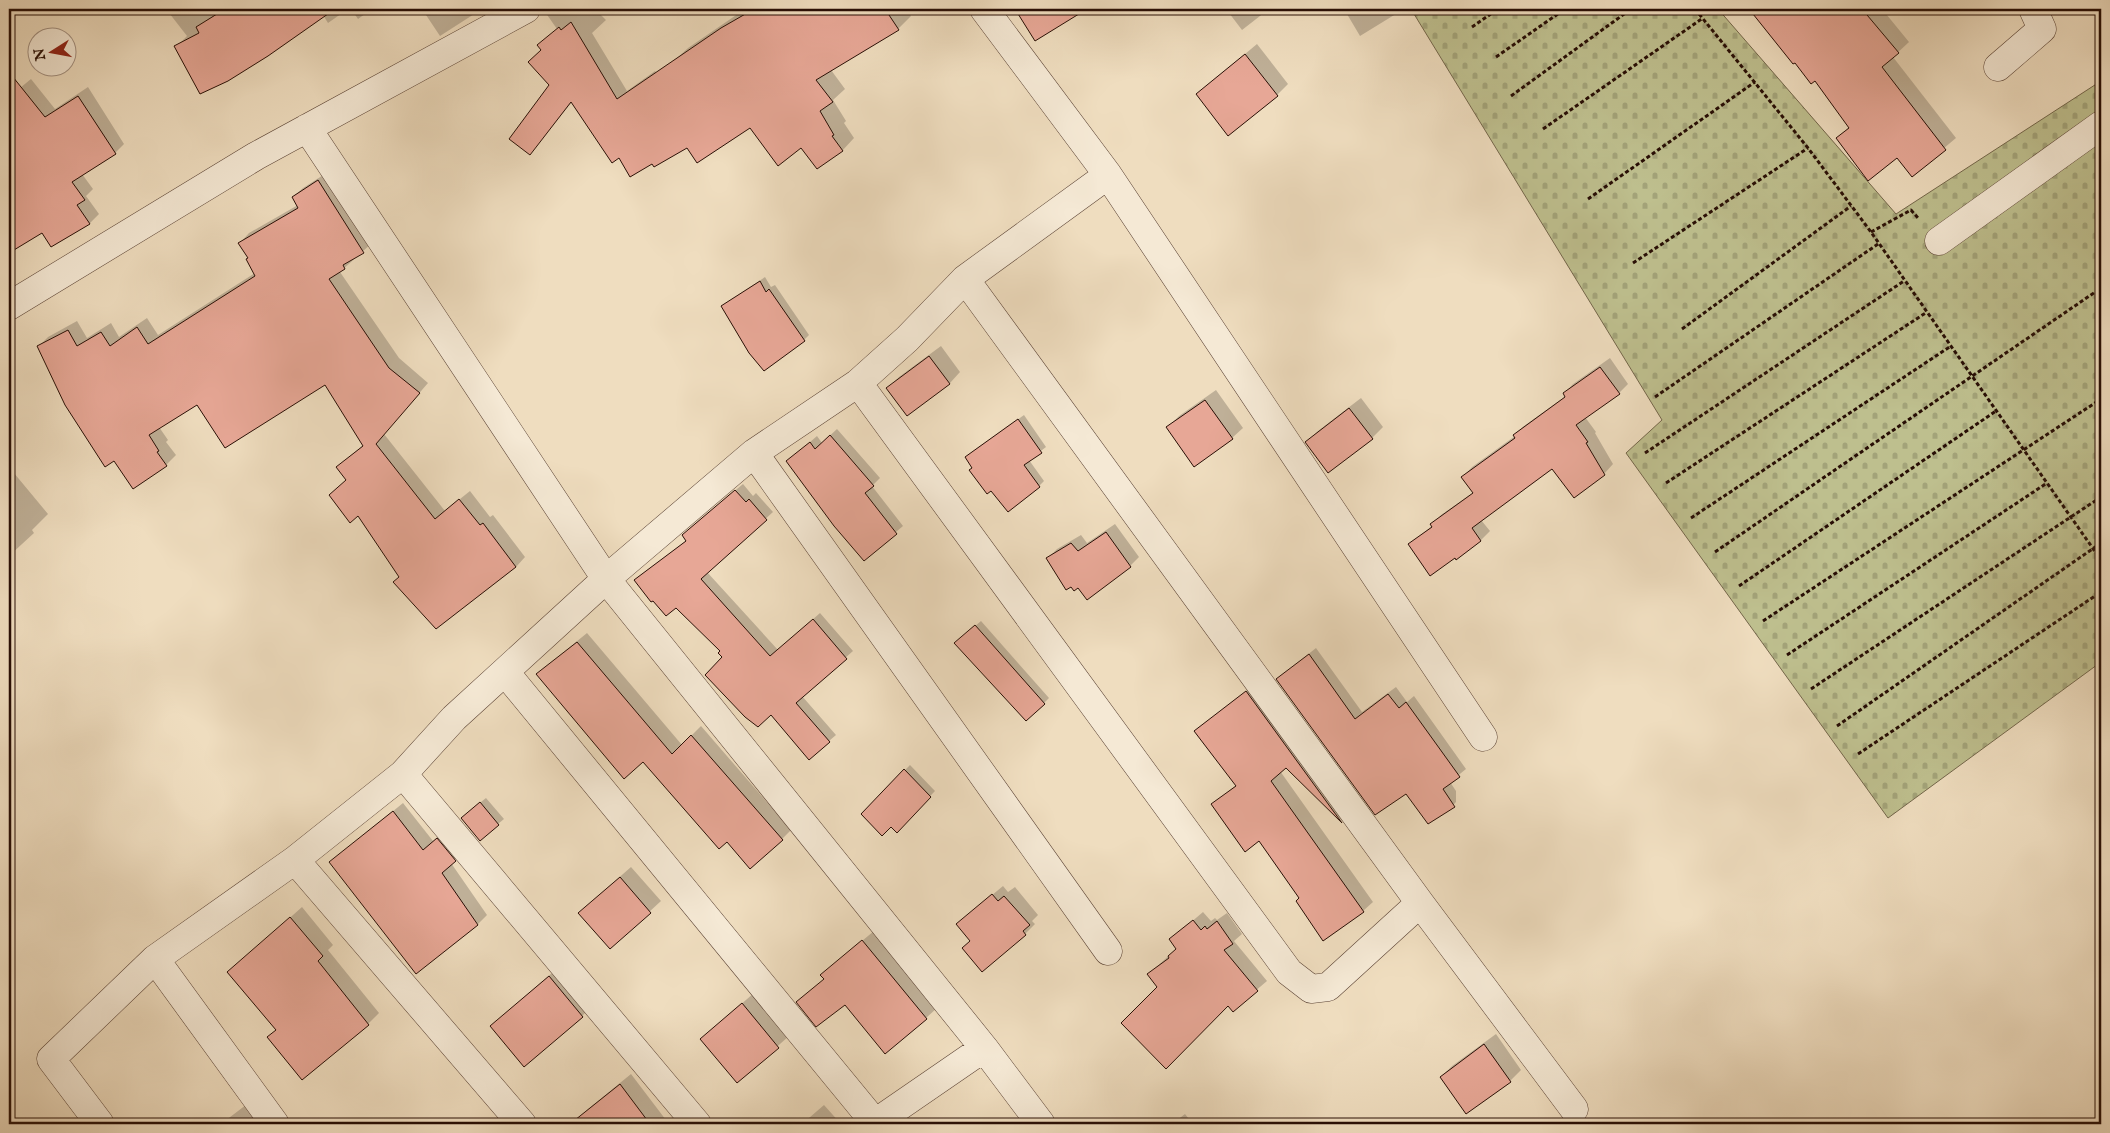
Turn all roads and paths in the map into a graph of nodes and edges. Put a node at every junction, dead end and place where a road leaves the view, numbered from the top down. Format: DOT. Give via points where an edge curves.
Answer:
graph roads {
  1 [pos="526,9"];
  2 [pos="984,9"];
  3 [pos="1498,9"];
  4 [pos="1565,9"];
  5 [pos="1630,9"];
  6 [pos="1695,9"];
  7 [pos="2033,9"];
  8 [pos="1703,18"];
  9 [pos="1472,27"];
  10 [pos="1496,57"];
  11 [pos="1998,67"];
  12 [pos="1755,82"];
  13 [pos="1511,96"];
  14 [pos="2101,125"];
  15 [pos="306,128"];
  16 [pos="1543,129"];
  17 [pos="1808,148"];
  18 [pos="1108,175"];
  19 [pos="1588,199"];
  20 [pos="1851,206"];
  21 [pos="1871,232"];
  22 [pos="1939,241"];
  23 [pos="1878,244"];
  24 [pos="1633,263"];
  25 [pos="965,279"];
  26 [pos="1904,281"];
  27 [pos="2101,288"];
  28 [pos="9,306"];
  29 [pos="1926,312"];
  30 [pos="1682,329"];
  31 [pos="1951,346"];
  32 [pos="1971,376"];
  33 [pos="858,383"];
  34 [pos="1655,397"];
  35 [pos="2101,399"];
  36 [pos="1996,411"];
  37 [pos="2023,448"];
  38 [pos="754,453"];
  39 [pos="1645,453"];
  40 [pos="1666,483"];
  41 [pos="2047,483"];
  42 [pos="2101,497"];
  43 [pos="2071,517"];
  44 [pos="1691,518"];
  45 [pos="2101,543"];
  46 [pos="2094,549"];
  47 [pos="1715,552"];
  48 [pos="2101,560"];
  49 [pos="606,579"];
  50 [pos="1739,586"];
  51 [pos="2101,592"];
  52 [pos="1763,621"];
  53 [pos="1787,655"];
  54 [pos="505,672"];
  55 [pos="1811,689"];
  56 [pos="1837,726"];
  57 [pos="1483,738"];
  58 [pos="1858,754"];
  59 [pos="403,774"];
  60 [pos="295,860"];
  61 [pos="1420,903"];
  62 [pos="1108,951"];
  63 [pos="154,959"];
  64 [pos="984,1048"];
  65 [pos="1574,1109"];
  66 [pos="100,1124"];
  67 [pos="274,1124"];
  68 [pos="522,1124"];
  69 [pos="697,1124"];
  70 [pos="875,1124"];
  71 [pos="1041,1124"];
  1 -- 15 [label="street"];
  2 -- 18 [label="street"];
  3 -- 9 [label="path"];
  4 -- 10 [label="path"];
  5 -- 13 [label="path"];
  6 -- 8 [label="path"];
  7 -- 11 [label="street" via="2042,29"];
  8 -- 12 [label="path"];
  8 -- 16 [label="path"];
  12 -- 17 [label="path"];
  12 -- 19 [label="path"];
  14 -- 22 [label="street"];
  15 -- 28 [label="street"];
  15 -- 49 [label="street"];
  17 -- 20 [label="path"];
  17 -- 24 [label="path"];
  18 -- 25 [label="street"];
  18 -- 57 [label="street"];
  20 -- 21 [label="path"];
  20 -- 30 [label="path"];
  21 -- 22 [label="path" via="1911,210"];
  21 -- 23 [label="path"];
  23 -- 26 [label="path"];
  23 -- 34 [label="path"];
  25 -- 33 [label="street" via="907,339"];
  25 -- 61 [label="street"];
  26 -- 29 [label="path"];
  26 -- 39 [label="path"];
  27 -- 32 [label="path"];
  29 -- 31 [label="path"];
  29 -- 40 [label="path"];
  31 -- 32 [label="path"];
  31 -- 44 [label="path"];
  32 -- 36 [label="path"];
  32 -- 47 [label="path"];
  33 -- 38 [label="street"];
  33 -- 61 [label="street" via="1289,972 1311,989 1328,987"];
  35 -- 37 [label="path"];
  36 -- 37 [label="path"];
  36 -- 50 [label="path"];
  37 -- 41 [label="path"];
  37 -- 52 [label="path"];
  38 -- 49 [label="street"];
  38 -- 62 [label="street"];
  41 -- 43 [label="path"];
  41 -- 53 [label="path"];
  42 -- 43 [label="path"];
  43 -- 46 [label="path"];
  43 -- 55 [label="path"];
  45 -- 46 [label="path"];
  46 -- 48 [label="path"];
  46 -- 56 [label="path"];
  49 -- 54 [label="street"];
  49 -- 64 [label="street"];
  51 -- 58 [label="path"];
  54 -- 59 [label="street" via="454,718"];
  54 -- 70 [label="street"];
  59 -- 60 [label="street"];
  59 -- 69 [label="street"];
  60 -- 63 [label="street"];
  60 -- 68 [label="street"];
  61 -- 65 [label="street"];
  63 -- 66 [label="street" via="51,1059"];
  63 -- 67 [label="street"];
  64 -- 70 [label="street"];
  64 -- 71 [label="street"];
}
